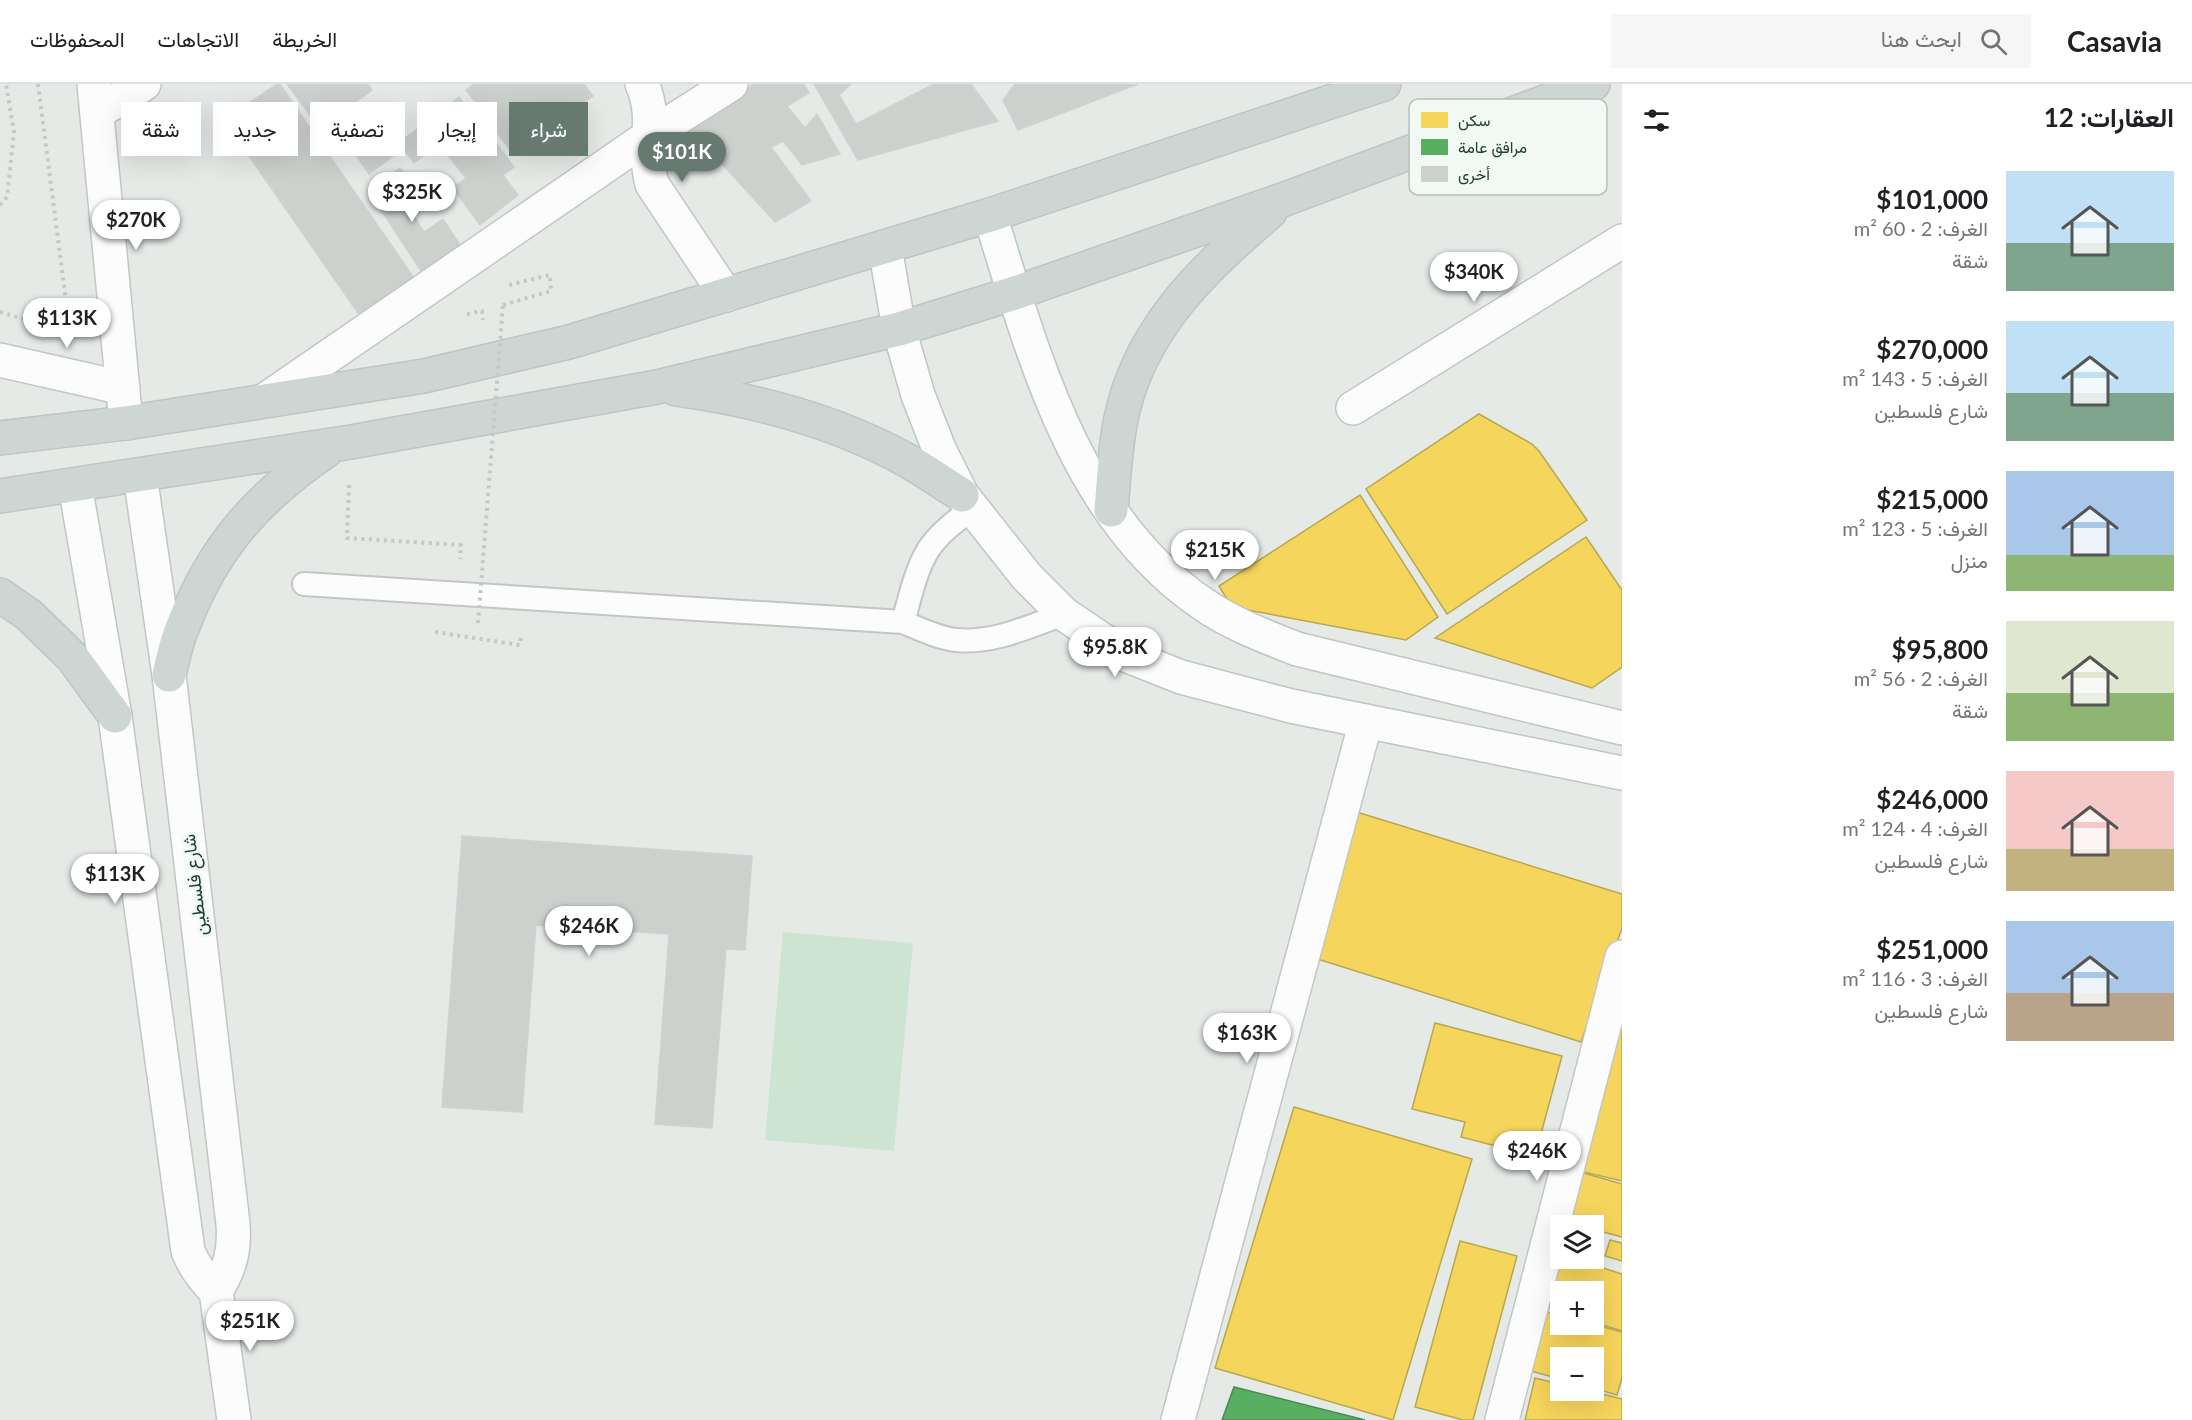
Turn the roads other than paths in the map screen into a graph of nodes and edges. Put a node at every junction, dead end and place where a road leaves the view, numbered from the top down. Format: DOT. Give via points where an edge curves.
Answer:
graph roads {
  1 [pos="144,84"];
  2 [pos="642,84"];
  3 [pos="730,84"];
  4 [pos="1384,84"];
  5 [pos="1593,84"];
  6 [pos="96,98"];
  7 [pos="1553,99"];
  8 [pos="649,136"];
  9 [pos="1409,153"];
  10 [pos="1285,199"];
  11 [pos="990,215"];
  12 [pos="1622,241"];
  13 [pos="885,247"];
  14 [pos="1015,293"];
  15 [pos="726,295"];
  16 [pos="899,330"];
  17 [pos="0,360"];
  18 [pos="657,387"];
  19 [pos="123,388"];
  20 [pos="265,400"];
  21 [pos="1353,408"];
  22 [pos="126,423"];
  23 [pos="0,438"];
  24 [pos="343,444"];
  25 [pos="140,475"];
  26 [pos="75,485"];
  27 [pos="0,496"];
  28 [pos="968,501"];
  29 [pos="1111,510"];
  30 [pos="304,584"];
  31 [pos="0,595"];
  32 [pos="1064,614"];
  33 [pos="903,622"];
  34 [pos="169,675"];
  35 [pos="115,717"];
  36 [pos="1366,721"];
  37 [pos="1622,728"];
  38 [pos="1622,773"];
  39 [pos="1622,957"];
  40 [pos="216,1291"];
  41 [pos="234,1420"];
  42 [pos="1178,1420"];
  43 [pos="1502,1420"];
  1 -- 6 [label="street"];
  2 -- 8 [label="street" via="649,102"];
  3 -- 8 [label="street"];
  4 -- 11 [label="main road"];
  5 -- 7 [label="main road"];
  6 -- 19 [label="street"];
  8 -- 15 [label="street" via="648,169 652,184"];
  8 -- 20 [label="street"];
  9 -- 10 [label="main road"];
  10 -- 14 [label="main road"];
  10 -- 29 [label="main road" via="1228,247 1189,289 1141,356 1122,410"];
  11 -- 13 [label="main road"];
  11 -- 14 [label="street"];
  12 -- 21 [label="street"];
  13 -- 15 [label="main road"];
  13 -- 16 [label="street"];
  14 -- 16 [label="main road"];
  14 -- 29 [label="street" via="1065,433"];
  15 -- 20 [label="main road" via="569,342 444,371"];
  16 -- 18 [label="main road"];
  16 -- 28 [label="street" via="939,449"];
  17 -- 19 [label="street"];
  18 -- 24 [label="main road"];
  18 -- 28 [label="main road" via="722,395 848,432 907,460"];
  19 -- 22 [label="street"];
  20 -- 22 [label="main road"];
  22 -- 23 [label="main road"];
  24 -- 25 [label="main road"];
  24 -- 34 [label="main road" via="294,472 227,542 201,583 182,628"];
  25 -- 26 [label="main road"];
  25 -- 34 [label="street, شارع فلسطين"];
  26 -- 27 [label="main road"];
  26 -- 35 [label="street"];
  28 -- 32 [label="street" via="1027,577"];
  28 -- 33 [label="lane" via="929,549"];
  29 -- 37 [label="street" via="1164,572 1203,604 1250,631 1297,649"];
  30 -- 33 [label="lane"];
  31 -- 35 [label="main road" via="29,615 72,657"];
  32 -- 33 [label="lane" via="988,638 956,640"];
  32 -- 36 [label="street" via="1123,654 1181,677"];
  34 -- 40 [label="street, شارع فلسطين" via="233,1224 232,1258"];
  35 -- 40 [label="street" via="188,1251 204,1281"];
  36 -- 38 [label="street"];
  36 -- 42 [label="street"];
  39 -- 43 [label="street"];
  40 -- 41 [label="street"];
}
